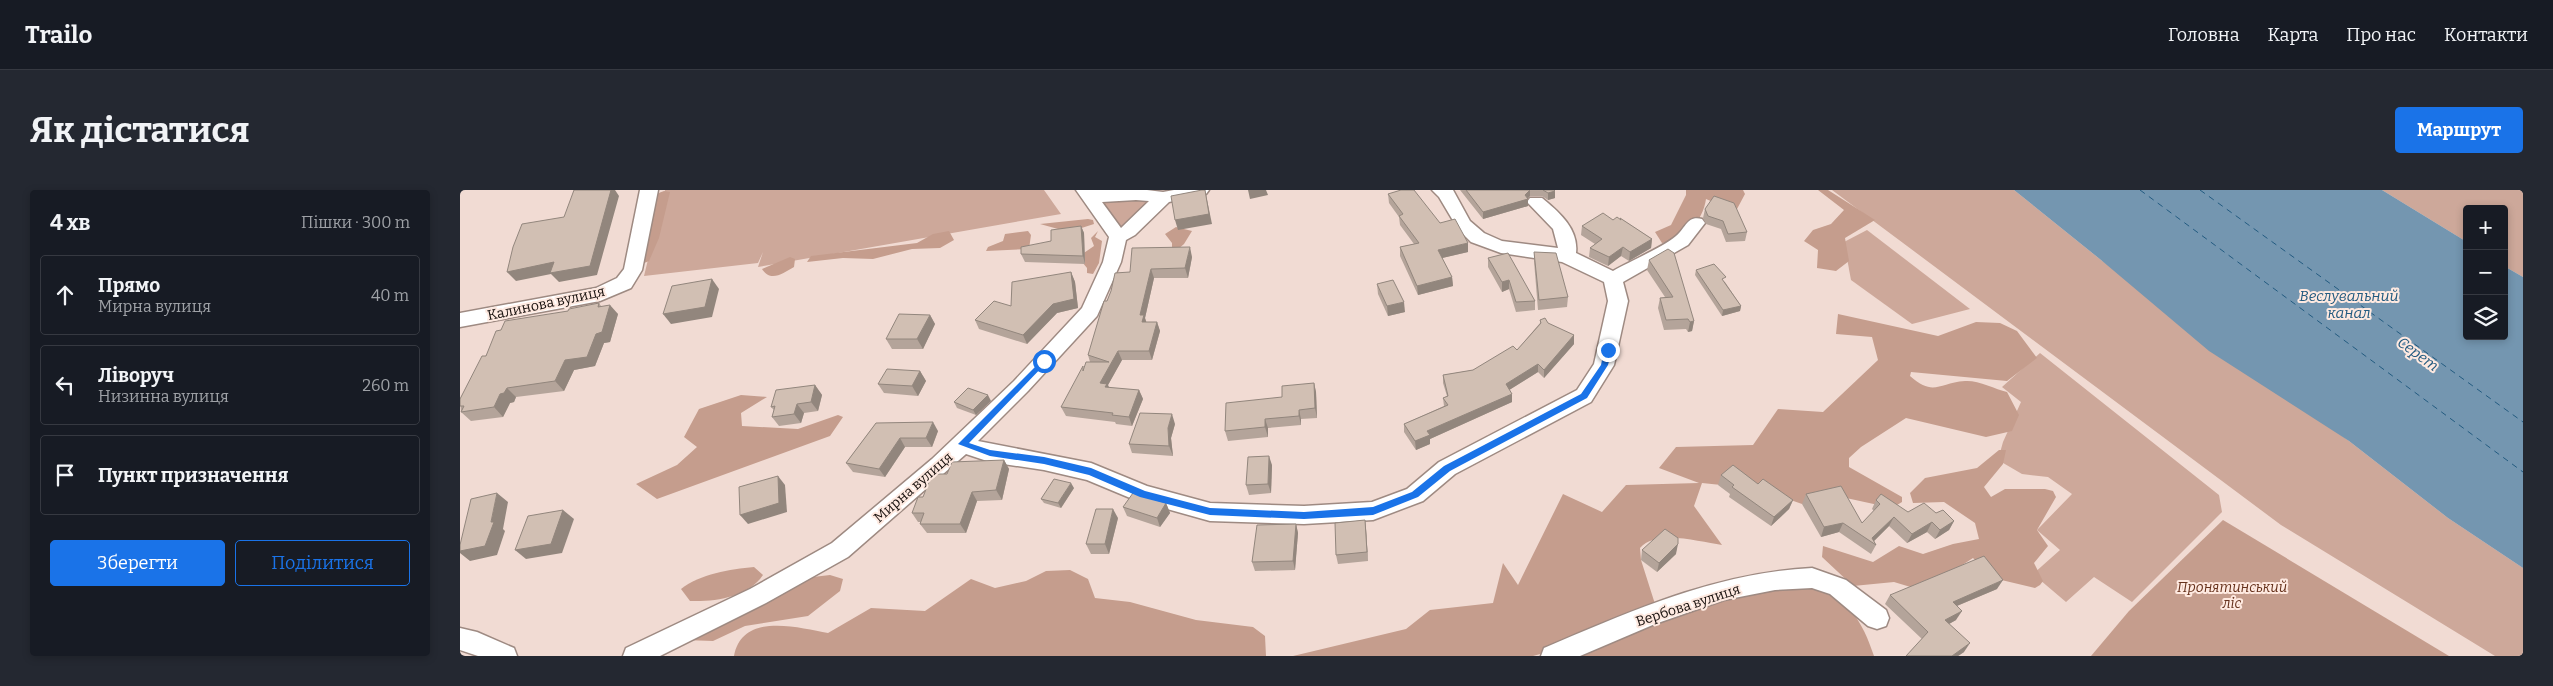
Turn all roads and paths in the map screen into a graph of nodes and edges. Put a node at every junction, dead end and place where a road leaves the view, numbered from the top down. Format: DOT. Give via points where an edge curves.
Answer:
graph roads {
  1 [pos="649,190"];
  2 [pos="1200,190"];
  3 [pos="1441,190"];
  4 [pos="1088,194"];
  5 [pos="1163,198"];
  6 [pos="1536,202"];
  7 [pos="1696,223"];
  8 [pos="1118,237"];
  9 [pos="1566,256"];
  10 [pos="1613,279"];
  11 [pos="460,320"];
  12 [pos="962,444"];
  13 [pos="1876,618"];
  14 [pos="460,639"];
  15 [pos="505,656"];
  16 [pos="635,656"];
  17 [pos="1553,656"];
  1 -- 11 [label="street, Калинова вулиця" via="633,270 624,283 600,294"];
  2 -- 5 [label="street"];
  3 -- 9 [label="street" via="1468,230 1487,241 1514,250"];
  4 -- 5 [label="street"];
  4 -- 8 [label="street"];
  5 -- 8 [label="street" via="1129,231"];
  6 -- 9 [label="street" via="1563,230 1569,248"];
  7 -- 10 [label="street" via="1682,240"];
  8 -- 12 [label="street, Мирна вулиця" via="1112,262 1090,311"];
  9 -- 10 [label="street"];
  10 -- 12 [label="street" via="1618,301 1604,365 1584,396 1447,468 1415,495 1373,511 1304,515 1210,512 1143,494 1091,472 990,453"];
  12 -- 16 [label="street, Мирна вулиця" via="840,550 758,596"];
  13 -- 17 [label="street, Вербова вулиця" via="1838,587 1812,578 1774,580 1724,590 1649,615"];
  14 -- 15 [label="street"];
}
